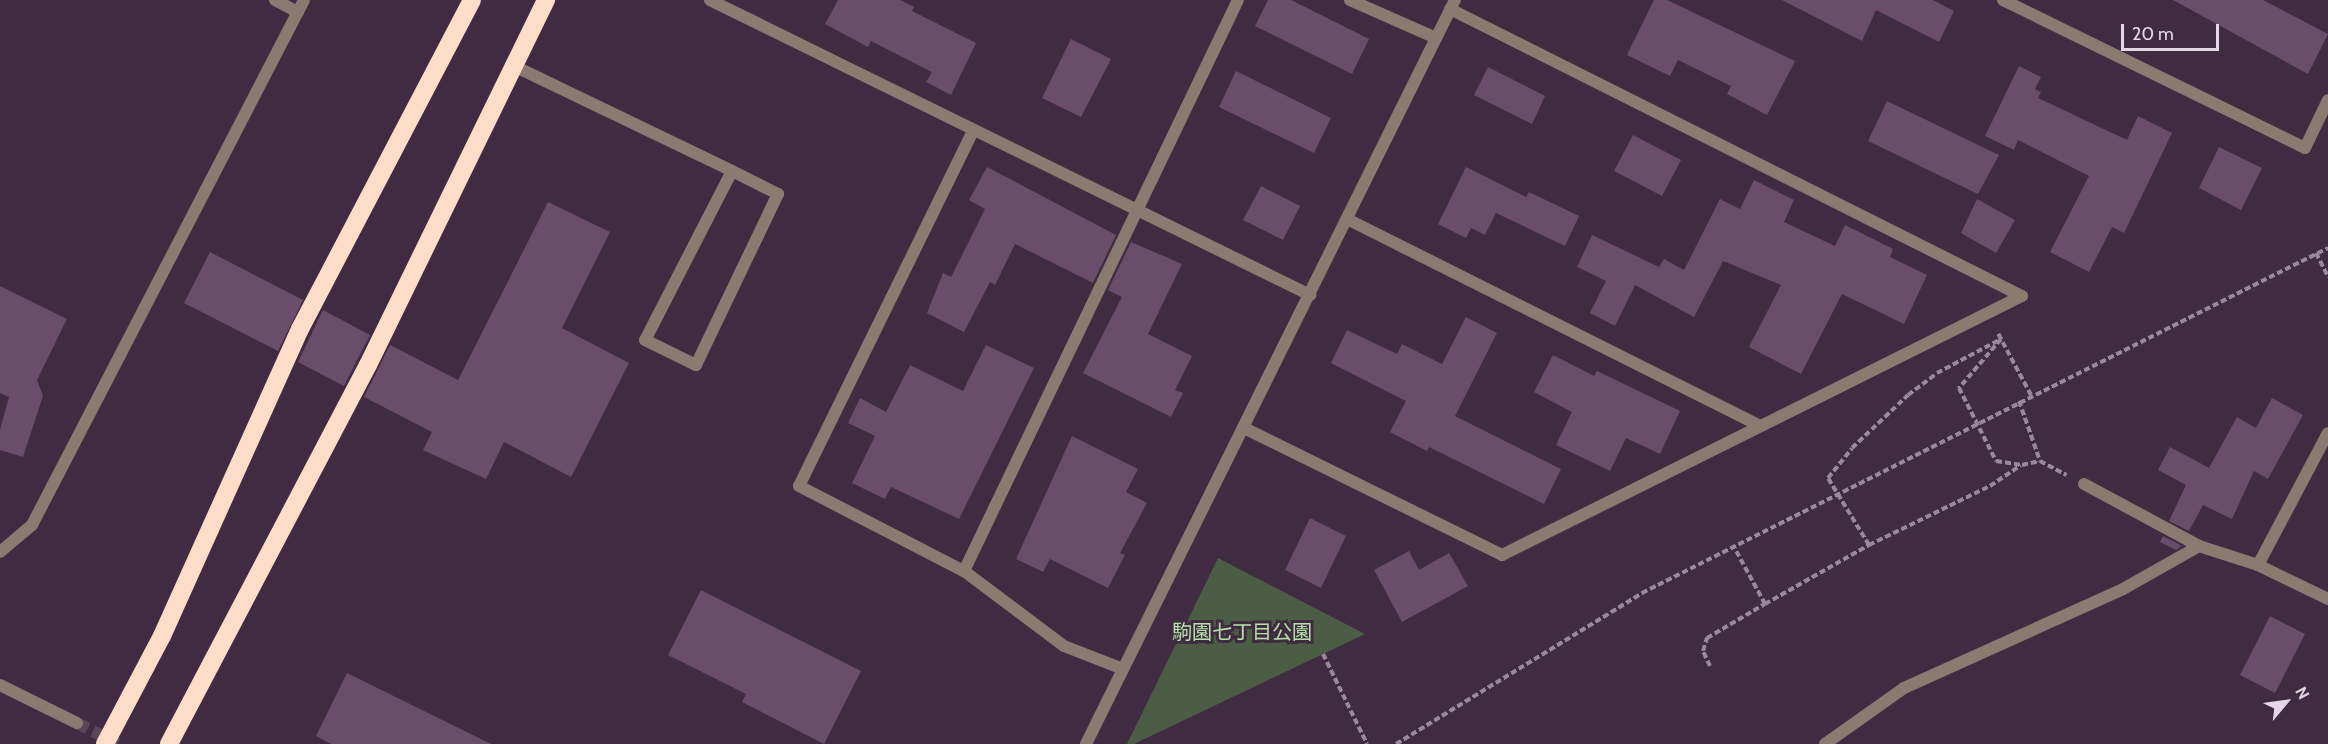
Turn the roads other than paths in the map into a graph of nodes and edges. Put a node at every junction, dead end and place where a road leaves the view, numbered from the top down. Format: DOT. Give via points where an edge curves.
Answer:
graph roads {
  1 [pos="275,0"];
  2 [pos="304,0"];
  3 [pos="472,0"];
  4 [pos="546,0"];
  5 [pos="710,0"];
  6 [pos="1238,0"];
  7 [pos="1350,0"];
  8 [pos="2003,0"];
  9 [pos="1452,5"];
  10 [pos="298,12"];
  11 [pos="1436,38"];
  12 [pos="514,66"];
  13 [pos="2328,100"];
  14 [pos="973,131"];
  15 [pos="732,171"];
  16 [pos="1137,213"];
  17 [pos="1347,219"];
  18 [pos="1310,295"];
  19 [pos="1760,426"];
  20 [pos="1244,429"];
  21 [pos="2328,433"];
  22 [pos="2084,484"];
  23 [pos="2199,546"];
  24 [pos="0,552"];
  25 [pos="2258,565"];
  26 [pos="964,572"];
  27 [pos="2328,599"];
  28 [pos="1123,669"];
  29 [pos="0,685"];
  30 [pos="77,723"];
  31 [pos="105,744"];
  32 [pos="169,744"];
  33 [pos="1086,744"];
  34 [pos="1825,744"];
  1 -- 10 [label="street"];
  2 -- 10 [label="street"];
  3 -- 31 [label="highway" via="300,329 162,636"];
  4 -- 12 [label="highway"];
  5 -- 14 [label="street"];
  6 -- 16 [label="street"];
  7 -- 11 [label="street"];
  8 -- 13 [label="street" via="2305,148"];
  9 -- 11 [label="street"];
  9 -- 19 [label="street" via="2022,296"];
  10 -- 24 [label="street" via="32,525"];
  11 -- 17 [label="street"];
  12 -- 15 [label="street"];
  12 -- 32 [label="highway" via="368,365"];
  14 -- 16 [label="street"];
  14 -- 26 [label="street" via="799,486"];
  15 -- 15 [label="street" via="645,340 696,365 778,194"];
  16 -- 18 [label="street"];
  16 -- 26 [label="street"];
  17 -- 18 [label="street"];
  17 -- 19 [label="street"];
  18 -- 20 [label="street"];
  19 -- 20 [label="street" via="1502,555"];
  20 -- 28 [label="street"];
  21 -- 25 [label="street"];
  22 -- 23 [label="street"];
  23 -- 25 [label="street"];
  23 -- 34 [label="street" via="2123,589 1904,688"];
  25 -- 27 [label="street"];
  26 -- 28 [label="street" via="1064,646"];
  28 -- 33 [label="street"];
  29 -- 30 [label="street"];
}
